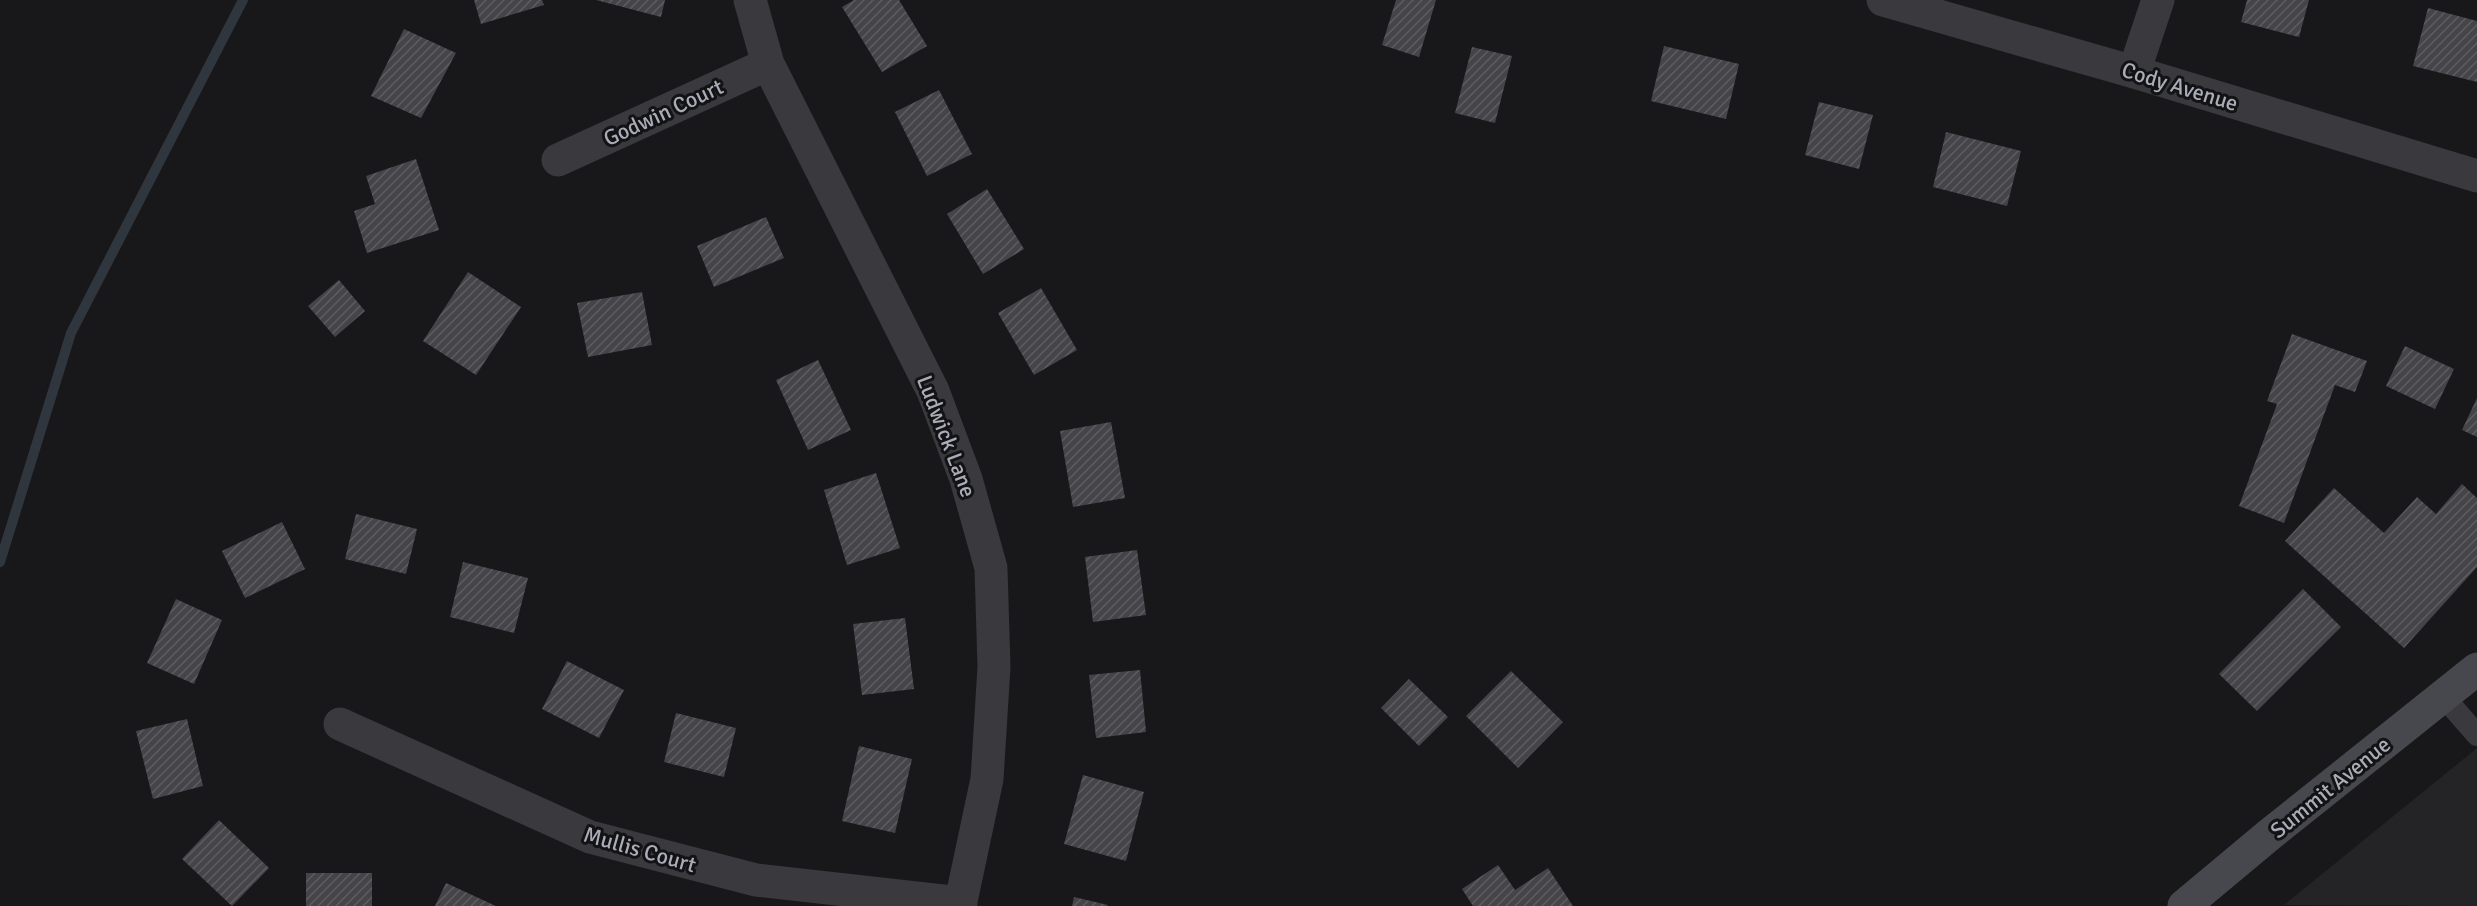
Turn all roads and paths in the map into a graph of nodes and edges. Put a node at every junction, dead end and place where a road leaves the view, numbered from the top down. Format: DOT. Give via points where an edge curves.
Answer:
graph roads {
  1 [pos="750,0"];
  2 [pos="1883,0"];
  3 [pos="2158,0"];
  4 [pos="768,64"];
  5 [pos="2134,72"];
  6 [pos="558,160"];
  7 [pos="2477,176"];
  8 [pos="2477,669"];
  9 [pos="2443,696"];
  10 [pos="340,724"];
  11 [pos="2477,735"];
  12 [pos="961,905"];
  13 [pos="2184,906"];
  1 -- 4 [label="street, Ludwick Lane"];
  2 -- 5 [label="street, Cody Avenue"];
  3 -- 5 [label="street"];
  4 -- 6 [label="street, Godwin Court"];
  4 -- 12 [label="street, Ludwick Lane" via="933,391 966,479 991,568 994,667 987,779"];
  5 -- 7 [label="street, Cody Avenue"];
  8 -- 9 [label="main road, Summit Avenue"];
  9 -- 11 [label="lane"];
  9 -- 13 [label="main road, Summit Avenue"];
  10 -- 12 [label="street, Mullis Court" via="591,837 756,880"];
}
